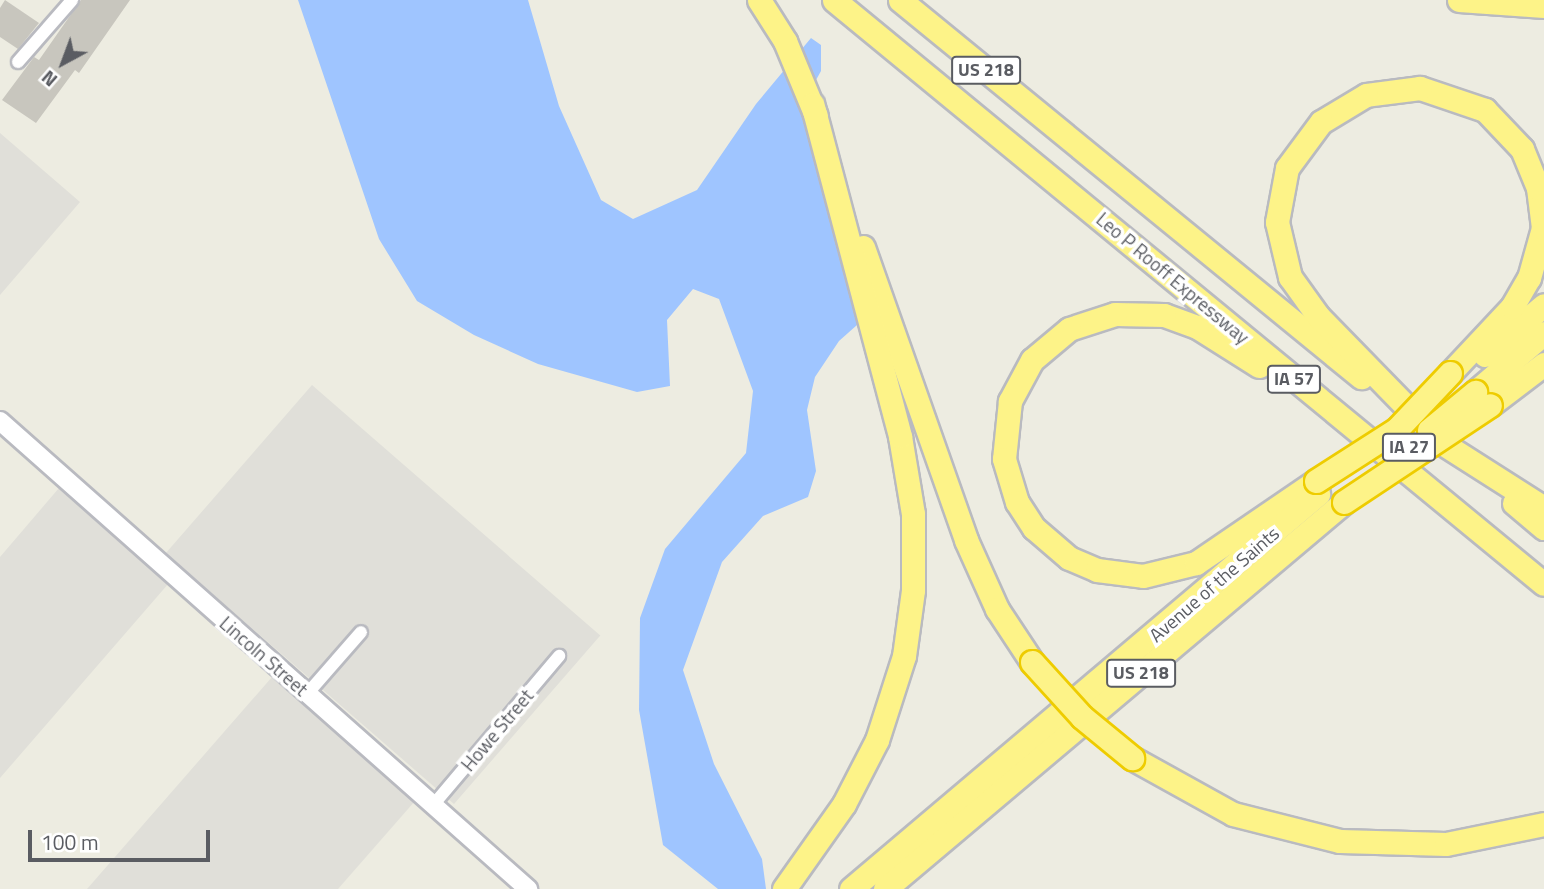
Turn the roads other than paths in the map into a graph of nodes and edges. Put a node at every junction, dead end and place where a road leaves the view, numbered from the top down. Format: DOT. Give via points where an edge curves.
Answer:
graph roads {
  1 [pos="72,0"];
  2 [pos="834,0"];
  3 [pos="900,0"];
  4 [pos="1459,0"];
  5 [pos="1544,6"];
  6 [pos="764,7"];
  7 [pos="19,62"];
  8 [pos="812,104"];
  9 [pos="1544,305"];
  10 [pos="1544,333"];
  11 [pos="1544,364"];
  12 [pos="1468,387"];
  13 [pos="0,421"];
  14 [pos="1349,425"];
  15 [pos="1442,443"];
  16 [pos="1321,484"];
  17 [pos="1344,502"];
  18 [pos="1544,508"];
  19 [pos="1544,528"];
  20 [pos="1544,584"];
  21 [pos="361,632"];
  22 [pos="559,656"];
  23 [pos="307,694"];
  24 [pos="434,804"];
  25 [pos="1544,824"];
  26 [pos="930,836"];
  27 [pos="528,889"];
  28 [pos="784,889"];
  29 [pos="851,889"];
  30 [pos="885,889"];
  1 -- 7 [label="street"];
  2 -- 14 [label="highway, Leo P Rooff Expressway / IA 57"];
  3 -- 15 [label="highway, US 218"];
  4 -- 5 [label="highway"];
  6 -- 8 [label="highway"];
  8 -- 25 [label="highway, bridge" via="985,585 1032,662 1082,717 1132,758 1233,814 1340,841 1446,844"];
  8 -- 28 [label="highway" via="891,401 913,514 913,590 904,656 877,740 844,804"];
  9 -- 12 [label="highway, Avenue of the Saints / IA 27"];
  10 -- 12 [label="highway, Avenue of the Saints / IA 27"];
  11 -- 12 [label="highway"];
  12 -- 15 [label="highway" via="1529,278 1543,228 1538,188 1522,149 1485,110 1420,88 1366,95 1321,122 1287,167 1278,203 1282,258 1309,306"];
  12 -- 16 [label="highway, Avenue of the Saints / IA 27, bridge" via="1396,429"];
  12 -- 17 [label="highway, Avenue of the Saints / IA 27, bridge"];
  13 -- 23 [label="main road, Lincoln Street"];
  14 -- 16 [label="highway" via="1197,327 1144,312 1098,317 1056,338 1024,372 1006,414 1007,473 1025,514 1069,558 1113,574 1161,573 1196,562"];
  14 -- 20 [label="highway, Leo P Rooff Expressway / IA 57"];
  15 -- 18 [label="highway, US 218"];
  15 -- 19 [label="highway"];
  16 -- 26 [label="highway, Avenue of the Saints"];
  17 -- 26 [label="highway, Avenue of the Saints / US 218"];
  21 -- 23 [label="street"];
  22 -- 24 [label="street, Howe Street"];
  23 -- 24 [label="main road, Lincoln Street"];
  24 -- 27 [label="main road, Lincoln Street"];
  26 -- 29 [label="highway, Avenue of the Saints"];
  26 -- 30 [label="highway, Avenue of the Saints / US 218"];
}
